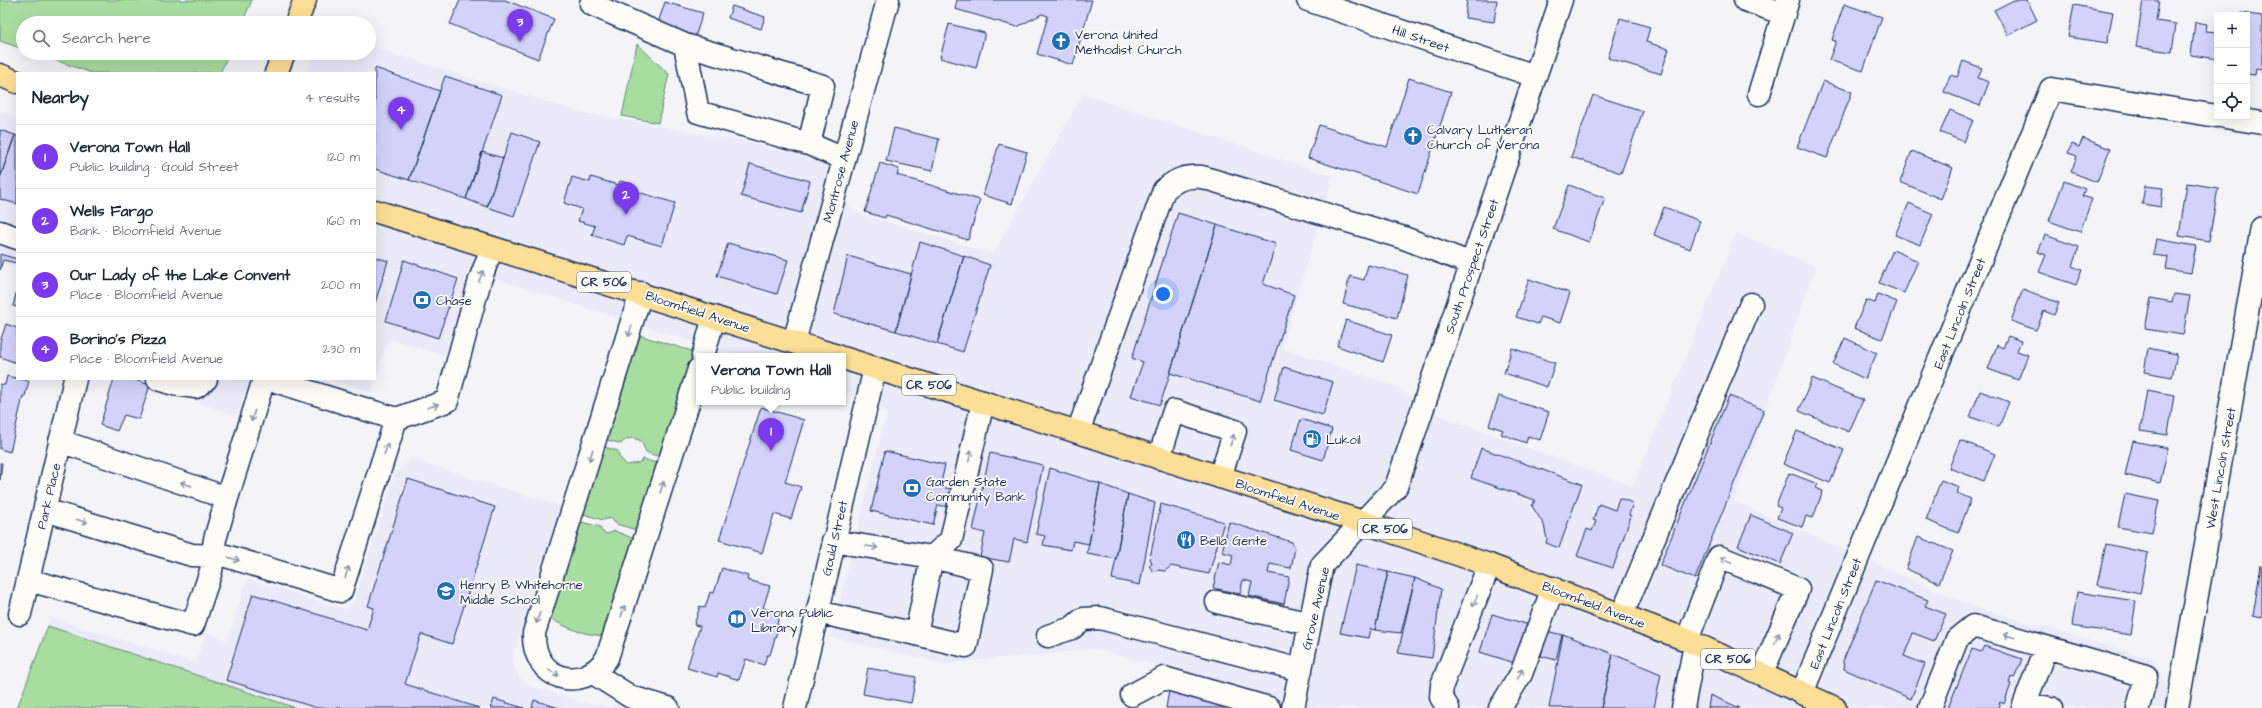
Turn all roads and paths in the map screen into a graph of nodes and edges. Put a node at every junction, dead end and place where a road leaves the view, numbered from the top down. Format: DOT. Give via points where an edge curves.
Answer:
graph roads {
  1 [pos="305,0"];
  2 [pos="888,0"];
  3 [pos="1308,0"];
  4 [pos="1561,0"];
  5 [pos="1745,0"];
  6 [pos="591,4"];
  7 [pos="1786,7"];
  8 [pos="299,16"];
  9 [pos="685,45"];
  10 [pos="281,60"];
  11 [pos="276,72"];
  12 [pos="0,75"];
  13 [pos="1535,76"];
  14 [pos="16,82"];
  15 [pos="1759,94"];
  16 [pos="2214,116"];
  17 [pos="2243,120"];
  18 [pos="2262,123"];
  19 [pos="809,144"];
  20 [pos="844,159"];
  21 [pos="376,211"];
  22 [pos="2262,228"];
  23 [pos="0,232"];
  24 [pos="16,238"];
  25 [pos="492,248"];
  26 [pos="1472,264"];
  27 [pos="641,293"];
  28 [pos="1751,304"];
  29 [pos="714,316"];
  30 [pos="794,342"];
  31 [pos="704,353"];
  32 [pos="828,353"];
  33 [pos="846,359"];
  34 [pos="875,368"];
  35 [pos="696,379"];
  36 [pos="75,380"];
  37 [pos="161,380"];
  38 [pos="205,380"];
  39 [pos="264,380"];
  40 [pos="271,380"];
  41 [pos="983,402"];
  42 [pos="396,419"];
  43 [pos="1078,432"];
  44 [pos="60,441"];
  45 [pos="1159,458"];
  46 [pos="1220,477"];
  47 [pos="227,498"];
  48 [pos="45,510"];
  49 [pos="1363,522"];
  50 [pos="833,541"];
  51 [pos="213,556"];
  52 [pos="932,556"];
  53 [pos="1490,565"];
  54 [pos="28,580"];
  55 [pos="1553,588"];
  56 [pos="1217,602"];
  57 [pos="817,612"];
  58 [pos="20,614"];
  59 [pos="1622,615"];
  60 [pos="1310,624"];
  61 [pos="916,634"];
  62 [pos="1048,636"];
  63 [pos="1691,642"];
  64 [pos="2046,647"];
  65 [pos="1301,670"];
  66 [pos="593,673"];
  67 [pos="1762,673"];
  68 [pos="1802,693"];
  69 [pos="1132,694"];
  70 [pos="2024,706"];
  71 [pos="668,708"];
  72 [pos="795,708"];
  73 [pos="1269,708"];
  74 [pos="1293,708"];
  75 [pos="1448,708"];
  76 [pos="1500,708"];
  77 [pos="1683,708"];
  78 [pos="1836,708"];
  79 [pos="1930,708"];
  80 [pos="2051,708"];
  81 [pos="2138,708"];
  82 [pos="2177,708"];
  1 -- 8 [label="main road"];
  2 -- 20 [label="street, Montrose Avenue"];
  3 -- 13 [label="street, Hill Street"];
  4 -- 13 [label="street, South Prospect Street"];
  5 -- 7 [label="street"];
  6 -- 9 [label="street"];
  7 -- 15 [label="street"];
  9 -- 19 [label="street" via="698,112"];
  9 -- 19 [label="street" via="823,86"];
  10 -- 11 [label="main road"];
  12 -- 14 [label="main road"];
  13 -- 26 [label="street, South Prospect Street"];
  16 -- 68 [label="street, East Lincoln Street" via="2051,89"];
  17 -- 18 [label="street"];
  19 -- 20 [label="street"];
  20 -- 30 [label="street, Montrose Avenue"];
  21 -- 25 [label="main road, Bloomfield Avenue / CR 506"];
  22 -- 82 [label="street, West Lincoln Street"];
  23 -- 24 [label="street"];
  25 -- 27 [label="main road, Bloomfield Avenue / CR 506"];
  42 -- 25 [label="street, one-way" via="447,401 480,280"];
  26 -- 43 [label="street" via="1404,238 1202,177 1186,176 1174,180 1164,190"];
  26 -- 49 [label="street, South Prospect Street" via="1396,487"];
  27 -- 29 [label="main road, Bloomfield Avenue / CR 506"];
  27 -- 66 [label="street, one-way" via="534,633 535,652 546,668 554,674 573,679"];
  28 -- 59 [label="street"];
  29 -- 30 [label="main road, Bloomfield Avenue / CR 506"];
  29 -- 31 [label="street"];
  30 -- 32 [label="main road, Bloomfield Avenue / CR 506"];
  33 -- 34 [label="main road, Bloomfield Avenue / CR 506"];
  34 -- 41 [label="main road, Bloomfield Avenue / CR 506"];
  34 -- 50 [label="street, Gould Street"];
  66 -- 35 [label="street, one-way" via="601,666 611,648"];
  36 -- 44 [label="street, Park Place"];
  37 -- 38 [label="street" via="196,387"];
  39 -- 47 [label="street, one-way"];
  40 -- 42 [label="street"];
  41 -- 43 [label="main road, Bloomfield Avenue / CR 506"];
  52 -- 41 [label="street, one-way" via="950,540"];
  51 -- 42 [label="street, one-way" via="226,556 341,591"];
  43 -- 45 [label="main road, Bloomfield Avenue / CR 506"];
  47 -- 44 [label="street, one-way"];
  44 -- 48 [label="street, Park Place"];
  45 -- 46 [label="main road, Bloomfield Avenue / CR 506"];
  46 -- 45 [label="street, one-way" via="1235,431 1174,411"];
  46 -- 49 [label="main road, Bloomfield Avenue / CR 506"];
  47 -- 51 [label="street"];
  48 -- 51 [label="street, one-way" via="192,555"];
  48 -- 54 [label="street, Park Place"];
  49 -- 53 [label="main road, Bloomfield Avenue / CR 506"];
  49 -- 60 [label="street, Grove Avenue" via="1322,565"];
  50 -- 52 [label="street, one-way"];
  50 -- 57 [label="street, Gould Street"];
  51 -- 54 [label="street" via="193,626"];
  52 -- 61 [label="street"];
  52 -- 61 [label="street" via="982,569 966,646"];
  53 -- 55 [label="main road, Bloomfield Avenue / CR 506"];
  53 -- 75 [label="street, one-way" via="1442,685 1441,697"];
  54 -- 58 [label="street, Park Place"];
  55 -- 59 [label="main road, Bloomfield Avenue / CR 506"];
  76 -- 55 [label="street, one-way" via="1521,674"];
  56 -- 60 [label="street"];
  57 -- 61 [label="street"];
  57 -- 72 [label="street, Gould Street"];
  59 -- 63 [label="main road, Bloomfield Avenue / CR 506"];
  60 -- 65 [label="street, Grove Avenue"];
  62 -- 65 [label="street" via="1072,628 1084,619 1100,618"];
  63 -- 67 [label="main road, Bloomfield Avenue / CR 506"];
  67 -- 63 [label="street, one-way" via="1798,589 1719,557"];
  63 -- 77 [label="street"];
  64 -- 70 [label="street"];
  64 -- 79 [label="street, one-way" via="1973,626 1957,639"];
  64 -- 81 [label="street" via="2146,676"];
  65 -- 74 [label="street, Grove Avenue"];
  66 -- 71 [label="street" via="631,696"];
  67 -- 68 [label="main road, Bloomfield Avenue / CR 506"];
  68 -- 78 [label="main road, Bloomfield Avenue / CR 506"];
  69 -- 73 [label="street" via="1164,678"];
  70 -- 80 [label="street"];
}
